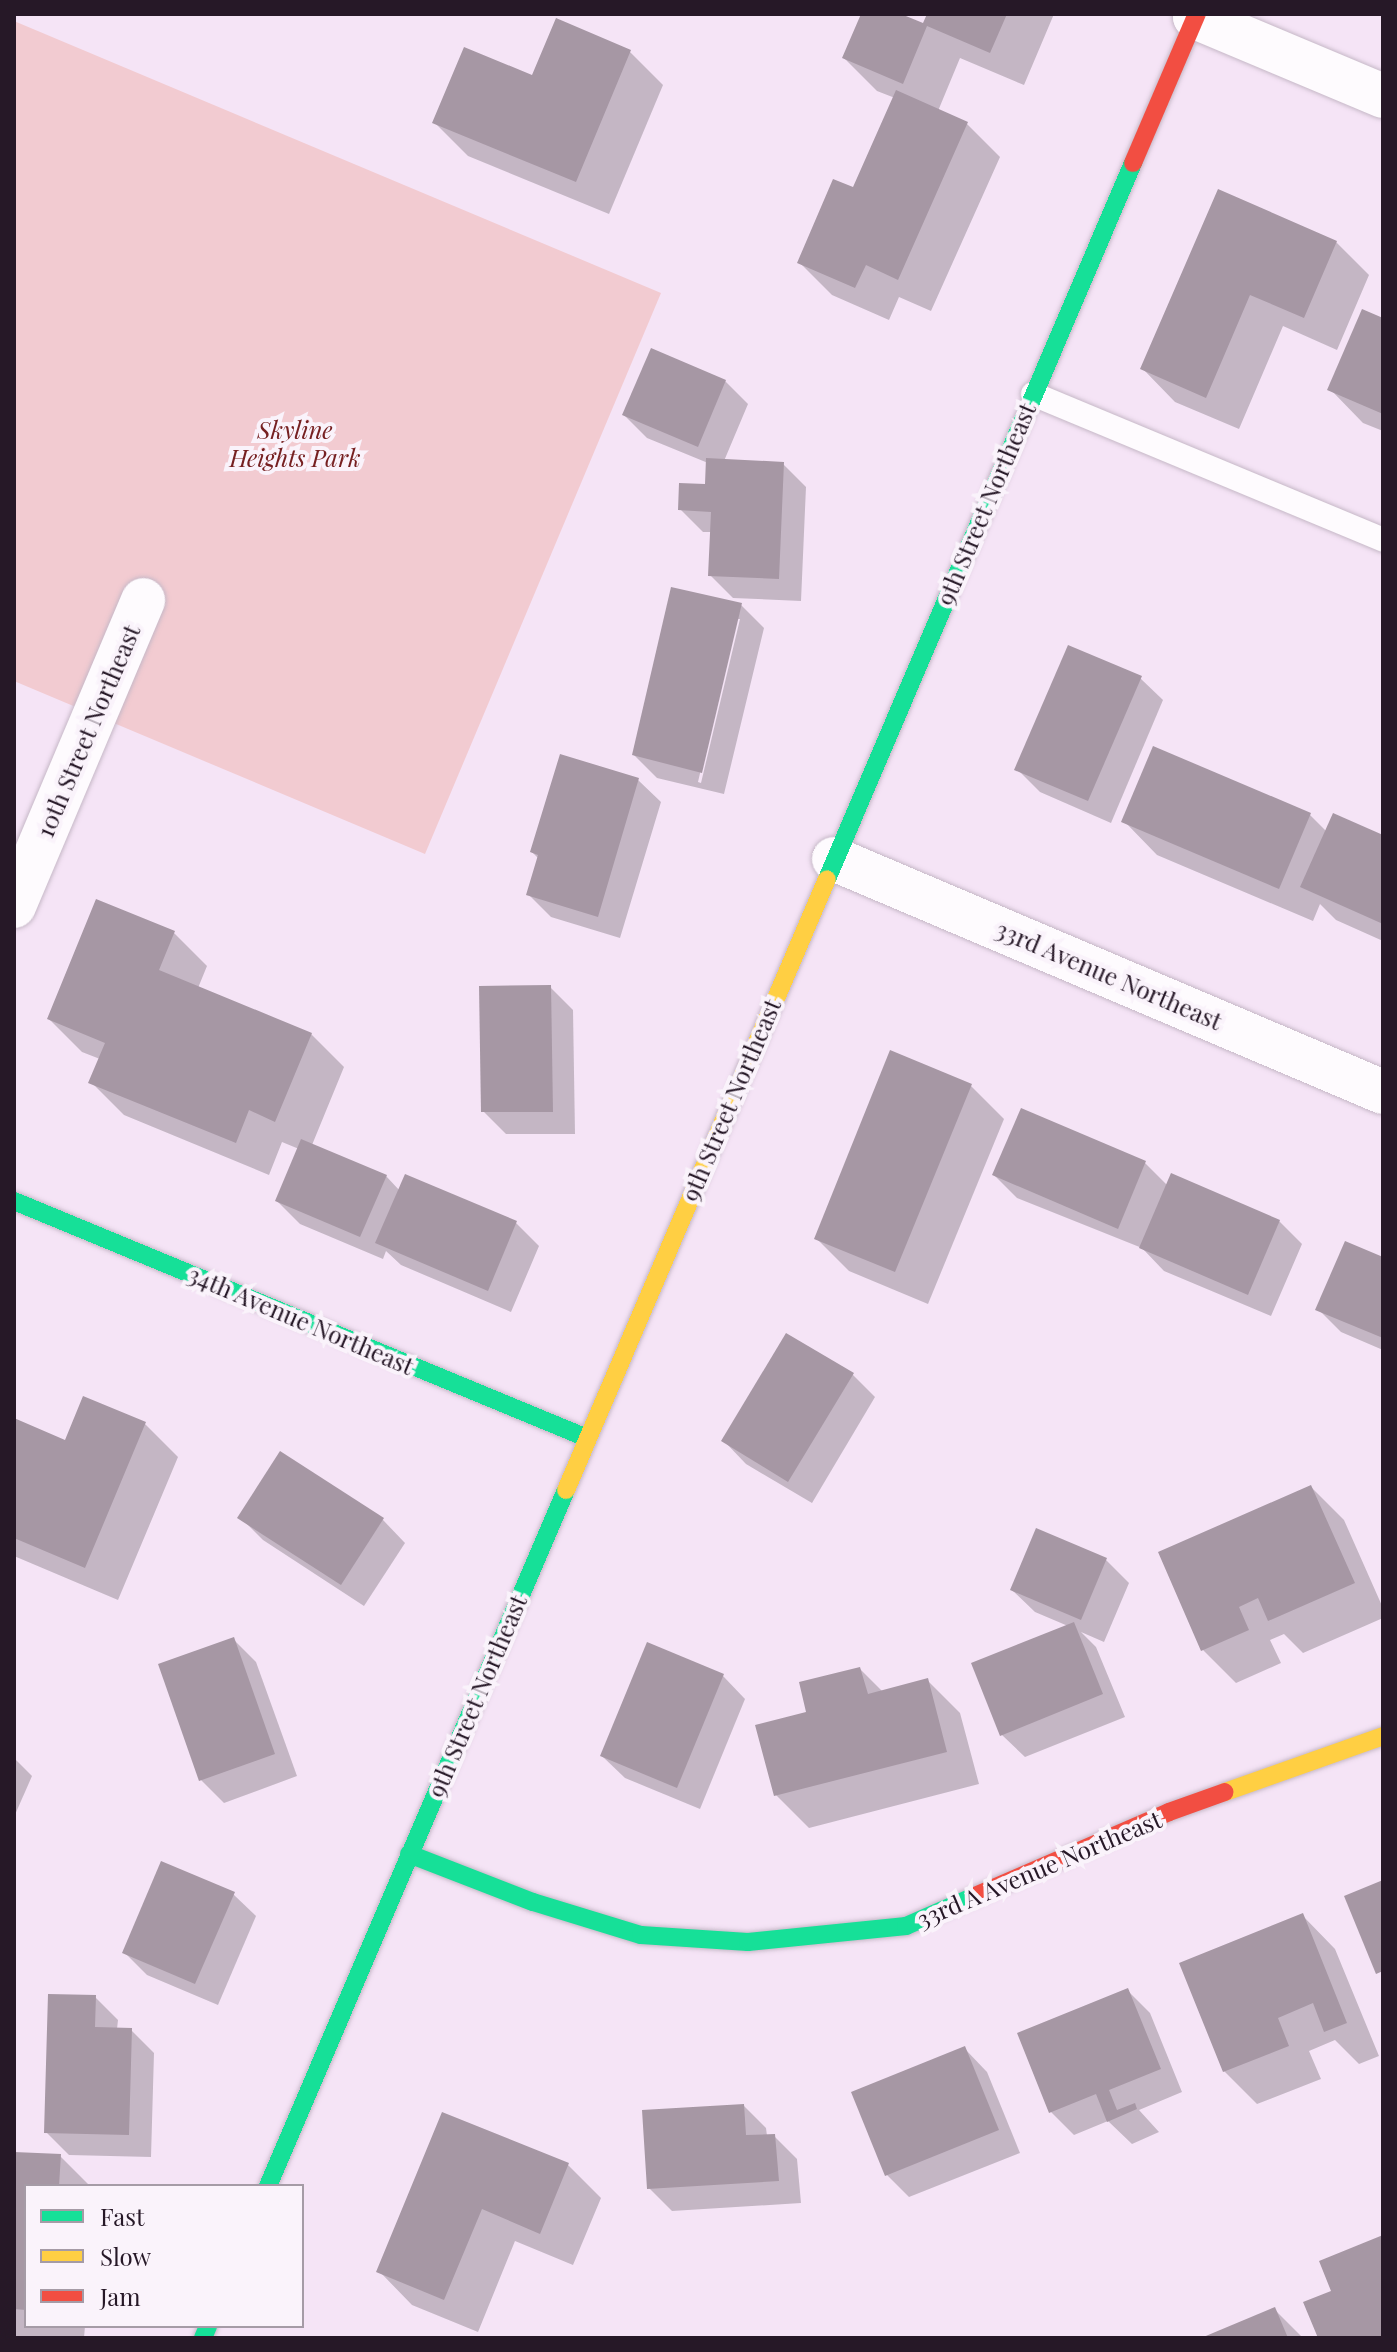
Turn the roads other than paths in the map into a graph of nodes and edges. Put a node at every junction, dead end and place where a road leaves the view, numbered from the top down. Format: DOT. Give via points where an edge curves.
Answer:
graph roads {
  1 [pos="1196,15"];
  2 [pos="1383,96"];
  3 [pos="1033,394"];
  4 [pos="1383,540"];
  5 [pos="143,600"];
  6 [pos="834,859"];
  7 [pos="14,906"];
  8 [pos="1383,1092"];
  9 [pos="14,1201"];
  10 [pos="587,1438"];
  11 [pos="1383,1736"];
  12 [pos="409,1854"];
  13 [pos="269,2184"];
  1 -- 2 [label="street"];
  1 -- 3 [label="street, 9th Street Northeast"];
  3 -- 4 [label="lane"];
  3 -- 6 [label="street, 9th Street Northeast"];
  5 -- 7 [label="street, 10th Street Northeast"];
  6 -- 8 [label="street, 33rd Avenue Northeast"];
  6 -- 10 [label="street, 9th Street Northeast"];
  9 -- 10 [label="street, 34th Avenue Northeast"];
  10 -- 12 [label="street, 9th Street Northeast"];
  11 -- 12 [label="street, 33rd A Avenue Northeast" via="1169,1812 906,1926 748,1942 641,1935 533,1902"];
  12 -- 13 [label="street, 9th Street Northeast"];
}
